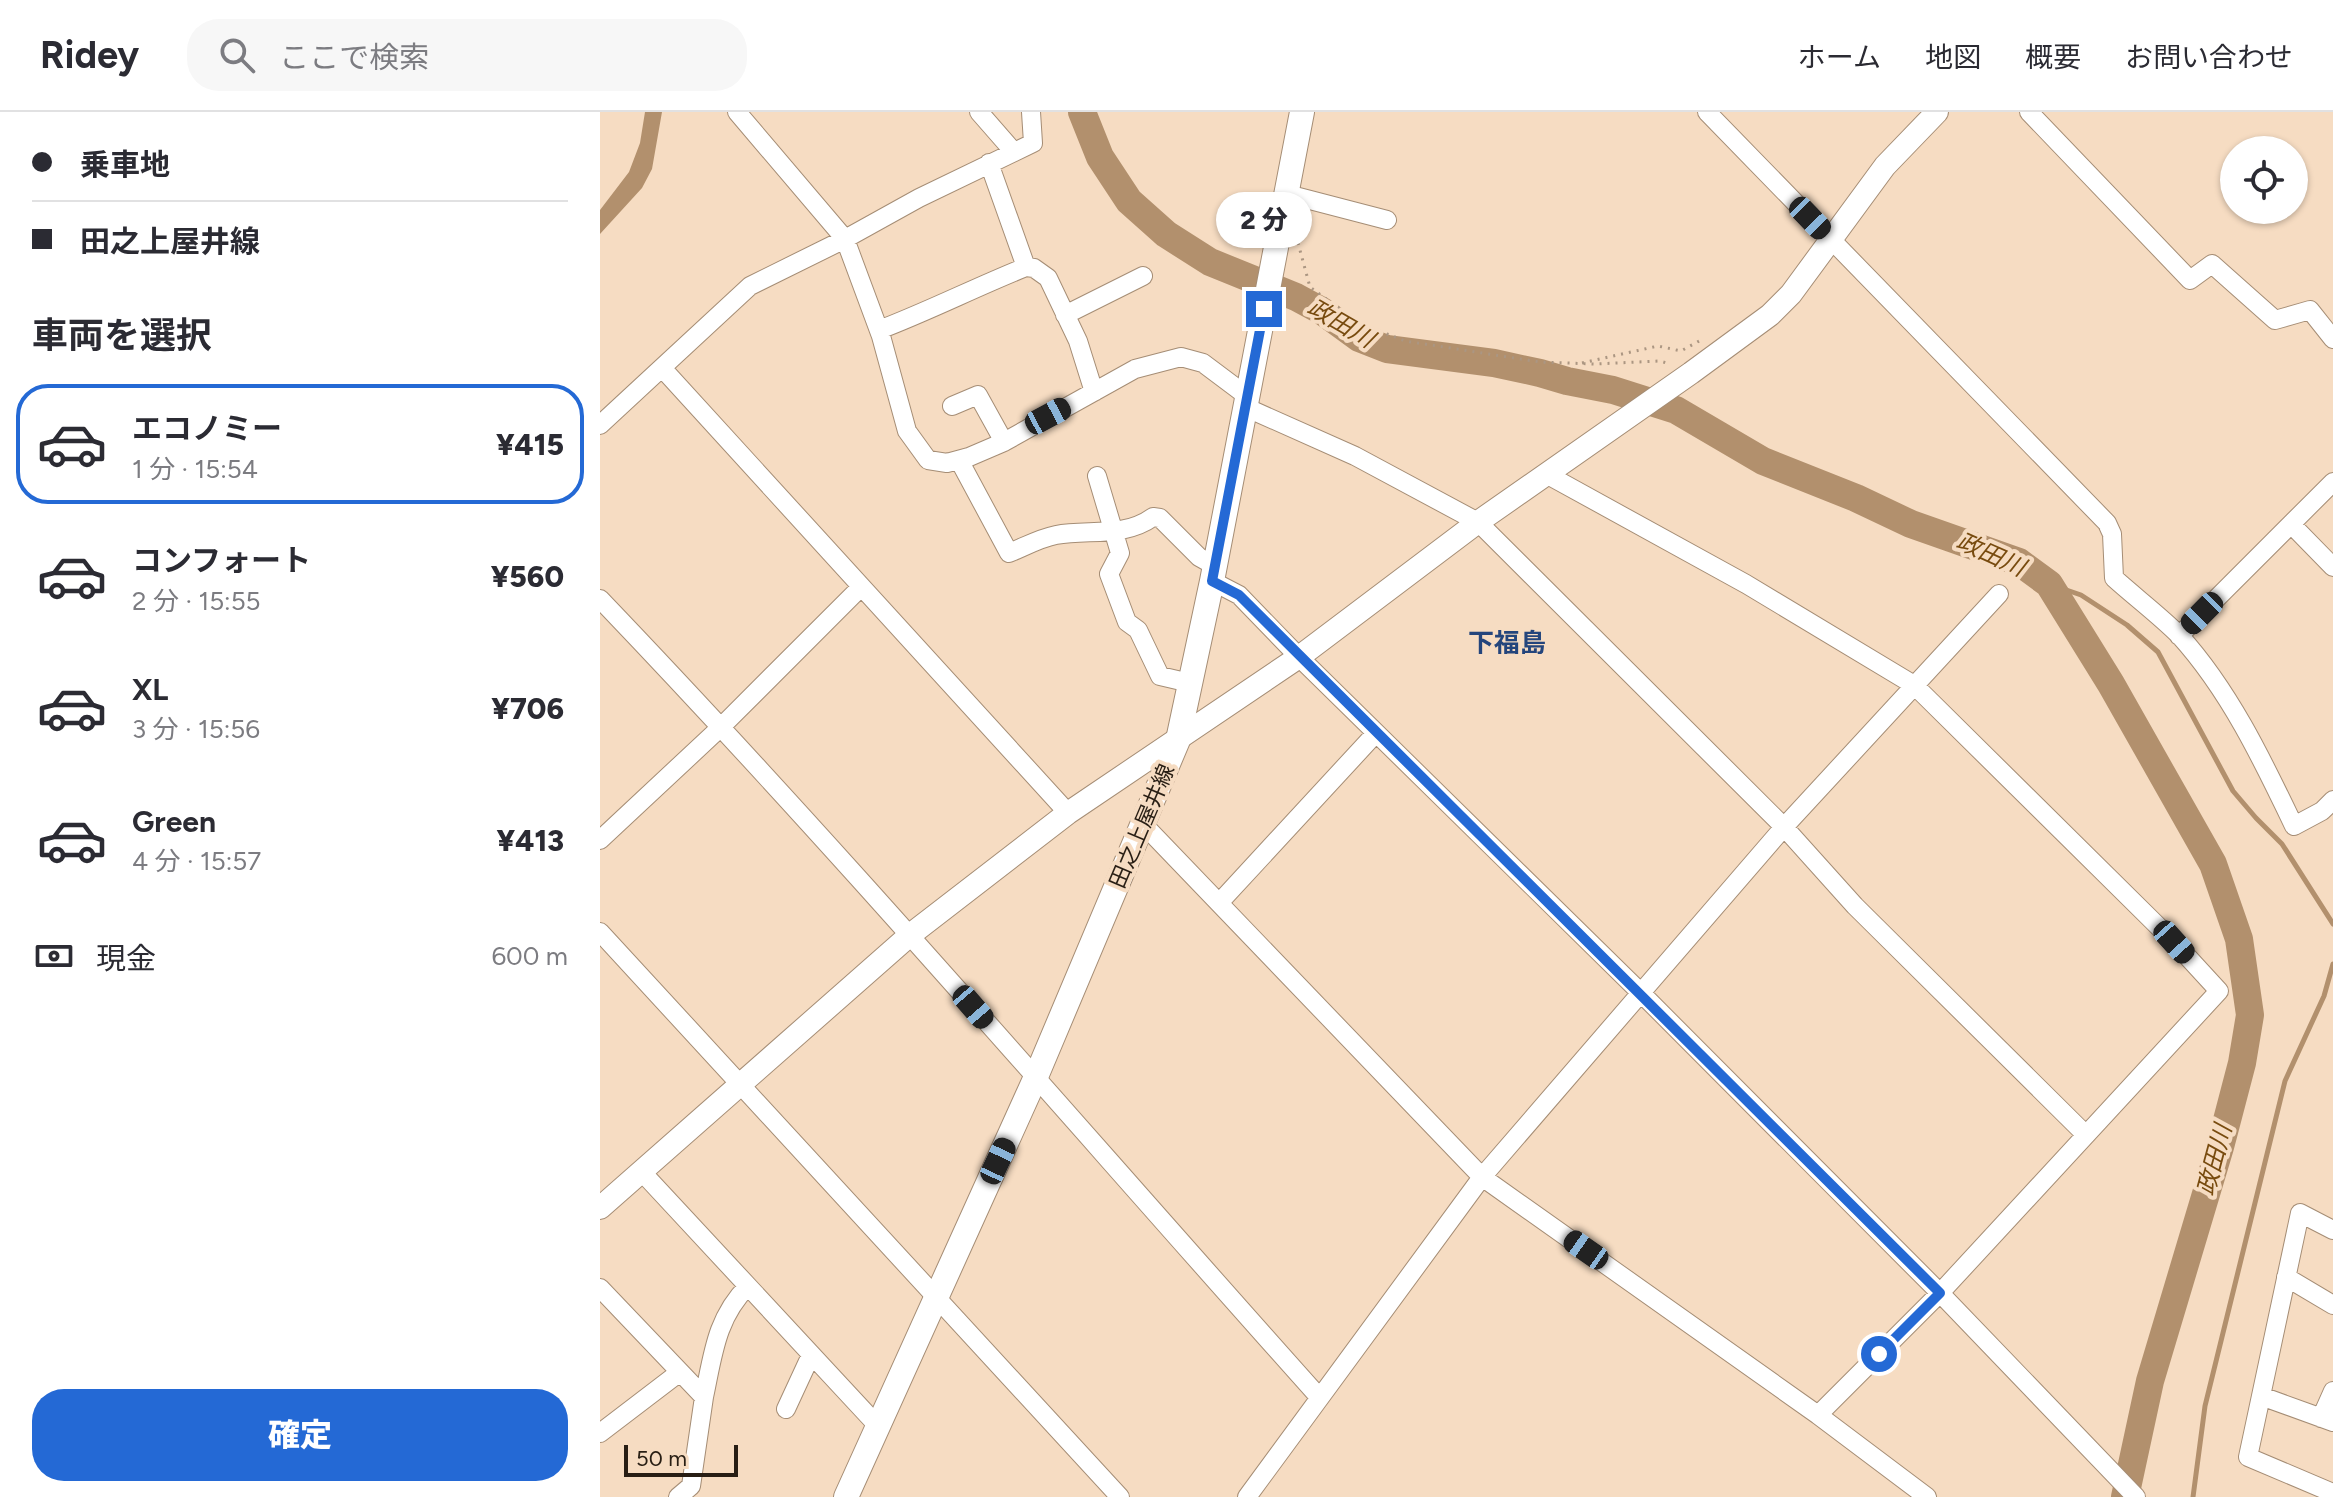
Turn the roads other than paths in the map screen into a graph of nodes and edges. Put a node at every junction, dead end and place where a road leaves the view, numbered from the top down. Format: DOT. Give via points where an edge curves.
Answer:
graph roads {
  1 [pos="737,112"];
  2 [pos="979,112"];
  3 [pos="1031,112"];
  4 [pos="1302,112"];
  5 [pos="1707,112"];
  6 [pos="1937,112"];
  7 [pos="2029,112"];
  8 [pos="1014,152"];
  9 [pos="989,163"];
  10 [pos="1287,194"];
  11 [pos="1387,220"];
  12 [pos="845,239"];
  13 [pos="1831,239"];
  14 [pos="1026,267"];
  15 [pos="1143,276"];
  16 [pos="1065,315"];
  17 [pos="879,330"];
  18 [pos="2333,339"];
  19 [pos="663,369"];
  20 [pos="1094,392"];
  21 [pos="1246,402"];
  22 [pos="952,406"];
  23 [pos="600,425"];
  24 [pos="1004,442"];
  25 [pos="959,460"];
  26 [pos="1546,474"];
  27 [pos="1097,476"];
  28 [pos="2333,482"];
  29 [pos="1478,522"];
  30 [pos="2291,524"];
  31 [pos="1114,532"];
  32 [pos="2333,567"];
  33 [pos="1213,573"];
  34 [pos="860,588"];
  35 [pos="1999,594"];
  36 [pos="600,599"];
  37 [pos="2179,636"];
  38 [pos="1299,657"];
  39 [pos="1190,683"];
  40 [pos="1914,685"];
  41 [pos="722,726"];
  42 [pos="1376,733"];
  43 [pos="1178,740"];
  44 [pos="2333,800"];
  45 [pos="1068,813"];
  46 [pos="1143,824"];
  47 [pos="1784,827"];
  48 [pos="600,840"];
  49 [pos="1219,903"];
  50 [pos="600,932"];
  51 [pos="910,935"];
  52 [pos="1641,993"];
  53 [pos="1035,1079"];
  54 [pos="741,1085"];
  55 [pos="2085,1134"];
  56 [pos="642,1172"];
  57 [pos="1482,1177"];
  58 [pos="600,1208"];
  59 [pos="2333,1230"];
  60 [pos="2286,1277"];
  61 [pos="748,1286"];
  62 [pos="600,1288"];
  63 [pos="1940,1293"];
  64 [pos="936,1297"];
  65 [pos="2333,1305"];
  66 [pos="811,1355"];
  67 [pos="680,1372"];
  68 [pos="2333,1391"];
  69 [pos="2261,1396"];
  70 [pos="704,1397"];
  71 [pos="1319,1397"];
  72 [pos="786,1409"];
  73 [pos="1818,1415"];
  74 [pos="2327,1420"];
  75 [pos="877,1425"];
  76 [pos="600,1433"];
  77 [pos="691,1493"];
  78 [pos="2333,1493"];
  79 [pos="846,1497"];
  80 [pos="1120,1497"];
  81 [pos="1247,1497"];
  82 [pos="1927,1497"];
  83 [pos="2136,1497"];
  1 -- 12 [label="street"];
  2 -- 8 [label="street"];
  3 -- 8 [label="street" via="1033,143"];
  4 -- 10 [label="main road, 田之上屋井線"];
  5 -- 13 [label="street"];
  6 -- 13 [label="street" via="1885,166"];
  7 -- 18 [label="street" via="2190,280 2212,264 2275,320 2310,310"];
  8 -- 9 [label="street"];
  9 -- 12 [label="street"];
  9 -- 14 [label="street"];
  10 -- 11 [label="street"];
  10 -- 21 [label="main road, 田之上屋井線"];
  12 -- 17 [label="street"];
  12 -- 19 [label="street" via="750,286"];
  13 -- 26 [label="street" via="1770,315"];
  13 -- 37 [label="street" via="2107,523 2114,578"];
  14 -- 16 [label="street" via="1048,278"];
  14 -- 17 [label="street"];
  15 -- 16 [label="street"];
  16 -- 20 [label="street"];
  17 -- 25 [label="street" via="914,443 928,460"];
  19 -- 23 [label="street"];
  19 -- 34 [label="street"];
  20 -- 21 [label="street" via="1135,369 1181,357 1203,363"];
  20 -- 24 [label="street"];
  21 -- 29 [label="street"];
  21 -- 33 [label="main road, 田之上屋井線"];
  22 -- 24 [label="street" via="978,395"];
  24 -- 25 [label="street"];
  25 -- 31 [label="street" via="1009,553 1056,535"];
  26 -- 29 [label="street"];
  26 -- 40 [label="street" via="1746,584"];
  27 -- 31 [label="street"];
  28 -- 30 [label="street"];
  29 -- 38 [label="street"];
  29 -- 47 [label="street"];
  30 -- 32 [label="street"];
  30 -- 37 [label="street"];
  31 -- 33 [label="street" via="1160,518"];
  31 -- 39 [label="street" via="1120,553 1109,574 1127,622 1138,630 1160,676"];
  33 -- 38 [label="street"];
  33 -- 39 [label="main road, 田之上屋井線"];
  34 -- 41 [label="street"];
  34 -- 45 [label="street"];
  35 -- 40 [label="street"];
  36 -- 41 [label="street"];
  37 -- 44 [label="street" via="2255,745 2294,826"];
  38 -- 42 [label="street"];
  38 -- 43 [label="street"];
  39 -- 43 [label="main road, 田之上屋井線"];
  40 -- 47 [label="street"];
  40 -- 55 [label="street" via="2219,991"];
  41 -- 48 [label="street"];
  41 -- 51 [label="street"];
  42 -- 49 [label="street"];
  42 -- 52 [label="street"];
  43 -- 45 [label="street"];
  43 -- 46 [label="main road, 田之上屋井線"];
  45 -- 51 [label="street"];
  46 -- 49 [label="street"];
  46 -- 53 [label="main road, 田之上屋井線"];
  47 -- 52 [label="street"];
  47 -- 55 [label="street" via="1855,906"];
  49 -- 57 [label="street"];
  50 -- 54 [label="street"];
  51 -- 53 [label="street"];
  51 -- 54 [label="street"];
  52 -- 57 [label="street"];
  52 -- 63 [label="street"];
  53 -- 64 [label="main road, 田之上屋井線"];
  53 -- 71 [label="street"];
  54 -- 56 [label="street"];
  54 -- 64 [label="street"];
  55 -- 63 [label="street"];
  56 -- 58 [label="street"];
  56 -- 61 [label="street"];
  57 -- 71 [label="street"];
  57 -- 73 [label="street"];
  59 -- 60 [label="street" via="2300,1213"];
  60 -- 65 [label="street"];
  60 -- 69 [label="street"];
  61 -- 66 [label="street"];
  61 -- 70 [label="street" via="719,1326"];
  62 -- 67 [label="street"];
  63 -- 73 [label="street"];
  63 -- 83 [label="street"];
  64 -- 75 [label="main road, 田之上屋井線"];
  64 -- 80 [label="street"];
  66 -- 72 [label="street"];
  66 -- 75 [label="street"];
  67 -- 70 [label="street"];
  67 -- 76 [label="street"];
  68 -- 74 [label="street"];
  69 -- 74 [label="street"];
  69 -- 78 [label="street" via="2248,1457"];
  70 -- 77 [label="street"];
  71 -- 81 [label="street"];
  73 -- 82 [label="street"];
  75 -- 79 [label="main road, 田之上屋井線"];
}
